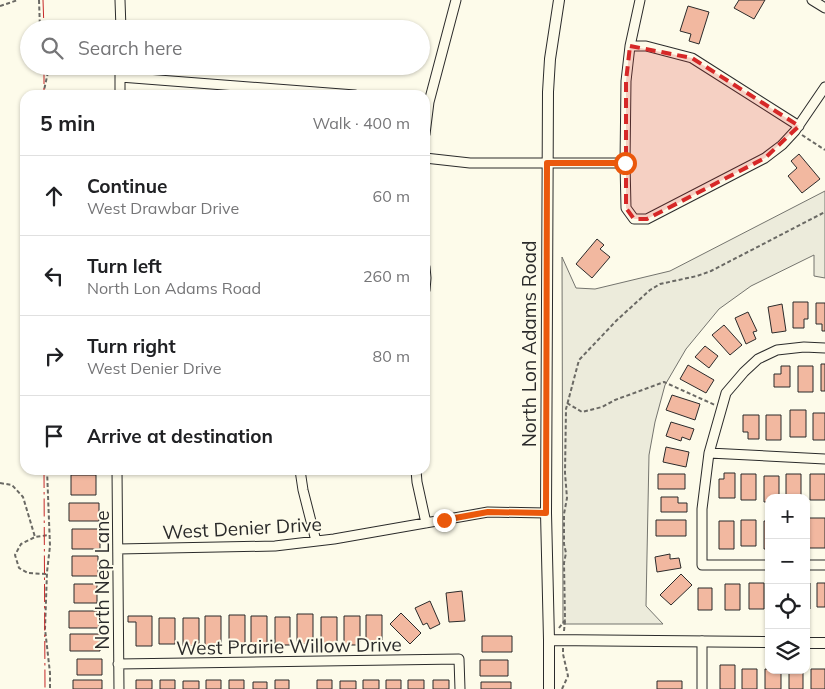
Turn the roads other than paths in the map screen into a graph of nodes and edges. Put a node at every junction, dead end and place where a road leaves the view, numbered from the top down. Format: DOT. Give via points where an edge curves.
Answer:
graph roads {
  1 [pos="120,0"];
  2 [pos="456,0"];
  3 [pos="559,0"];
  4 [pos="640,0"];
  5 [pos="812,0"];
  6 [pos="825,8"];
  7 [pos="120,20"];
  8 [pos="630,46"];
  9 [pos="120,77"];
  10 [pos="825,88"];
  11 [pos="120,90"];
  12 [pos="290,90"];
  13 [pos="430,91"];
  14 [pos="796,128"];
  15 [pos="430,159"];
  16 [pos="547,163"];
  17 [pos="625,163"];
  18 [pos="825,348"];
  19 [pos="709,452"];
  20 [pos="825,458"];
  21 [pos="117,475"];
  22 [pos="301,475"];
  23 [pos="416,475"];
  24 [pos="546,513"];
  25 [pos="426,523"];
  26 [pos="316,542"];
  27 [pos="118,549"];
  28 [pos="810,564"];
  29 [pos="825,564"];
  30 [pos="765,565"];
  31 [pos="549,640"];
  32 [pos="702,641"];
  33 [pos="765,642"];
  34 [pos="810,643"];
  35 [pos="825,643"];
  36 [pos="118,664"];
  37 [pos="119,689"];
  38 [pos="460,689"];
  39 [pos="549,689"];
  40 [pos="702,689"];
  1 -- 7 [label="street"];
  2 -- 13 [label="street"];
  3 -- 16 [label="street, North Lon Adams Road" via="550,59"];
  4 -- 8 [label="street"];
  5 -- 6 [label="street"];
  8 -- 14 [label="street" via="646,46 692,58"];
  8 -- 17 [label="street" via="626,81"];
  9 -- 11 [label="street"];
  9 -- 12 [label="street"];
  10 -- 14 [label="street"];
  14 -- 17 [label="street" via="765,158 647,219 634,218 626,208"];
  15 -- 16 [label="street" via="470,163"];
  16 -- 17 [label="street"];
  16 -- 24 [label="street, North Lon Adams Road"];
  18 -- 19 [label="street" via="776,350 758,359 726,393"];
  19 -- 20 [label="street"];
  19 -- 30 [label="street" via="702,508 702,565"];
  21 -- 27 [label="street, North Nep Lane"];
  22 -- 26 [label="street"];
  23 -- 25 [label="street"];
  24 -- 25 [label="street, West Denier Drive" via="488,512"];
  24 -- 31 [label="street, North Lon Adams Road"];
  25 -- 26 [label="street, West Denier Drive"];
  26 -- 27 [label="street, West Denier Drive" via="275,546"];
  27 -- 36 [label="street, North Nep Lane"];
  28 -- 29 [label="street"];
  31 -- 32 [label="street"];
  31 -- 39 [label="street, North Lon Adams Road"];
  32 -- 33 [label="street"];
  32 -- 40 [label="street"];
  34 -- 35 [label="street"];
  36 -- 37 [label="street, North Nep Lane"];
  36 -- 38 [label="street, West Prairie Willow Drive" via="459,659"];
}
